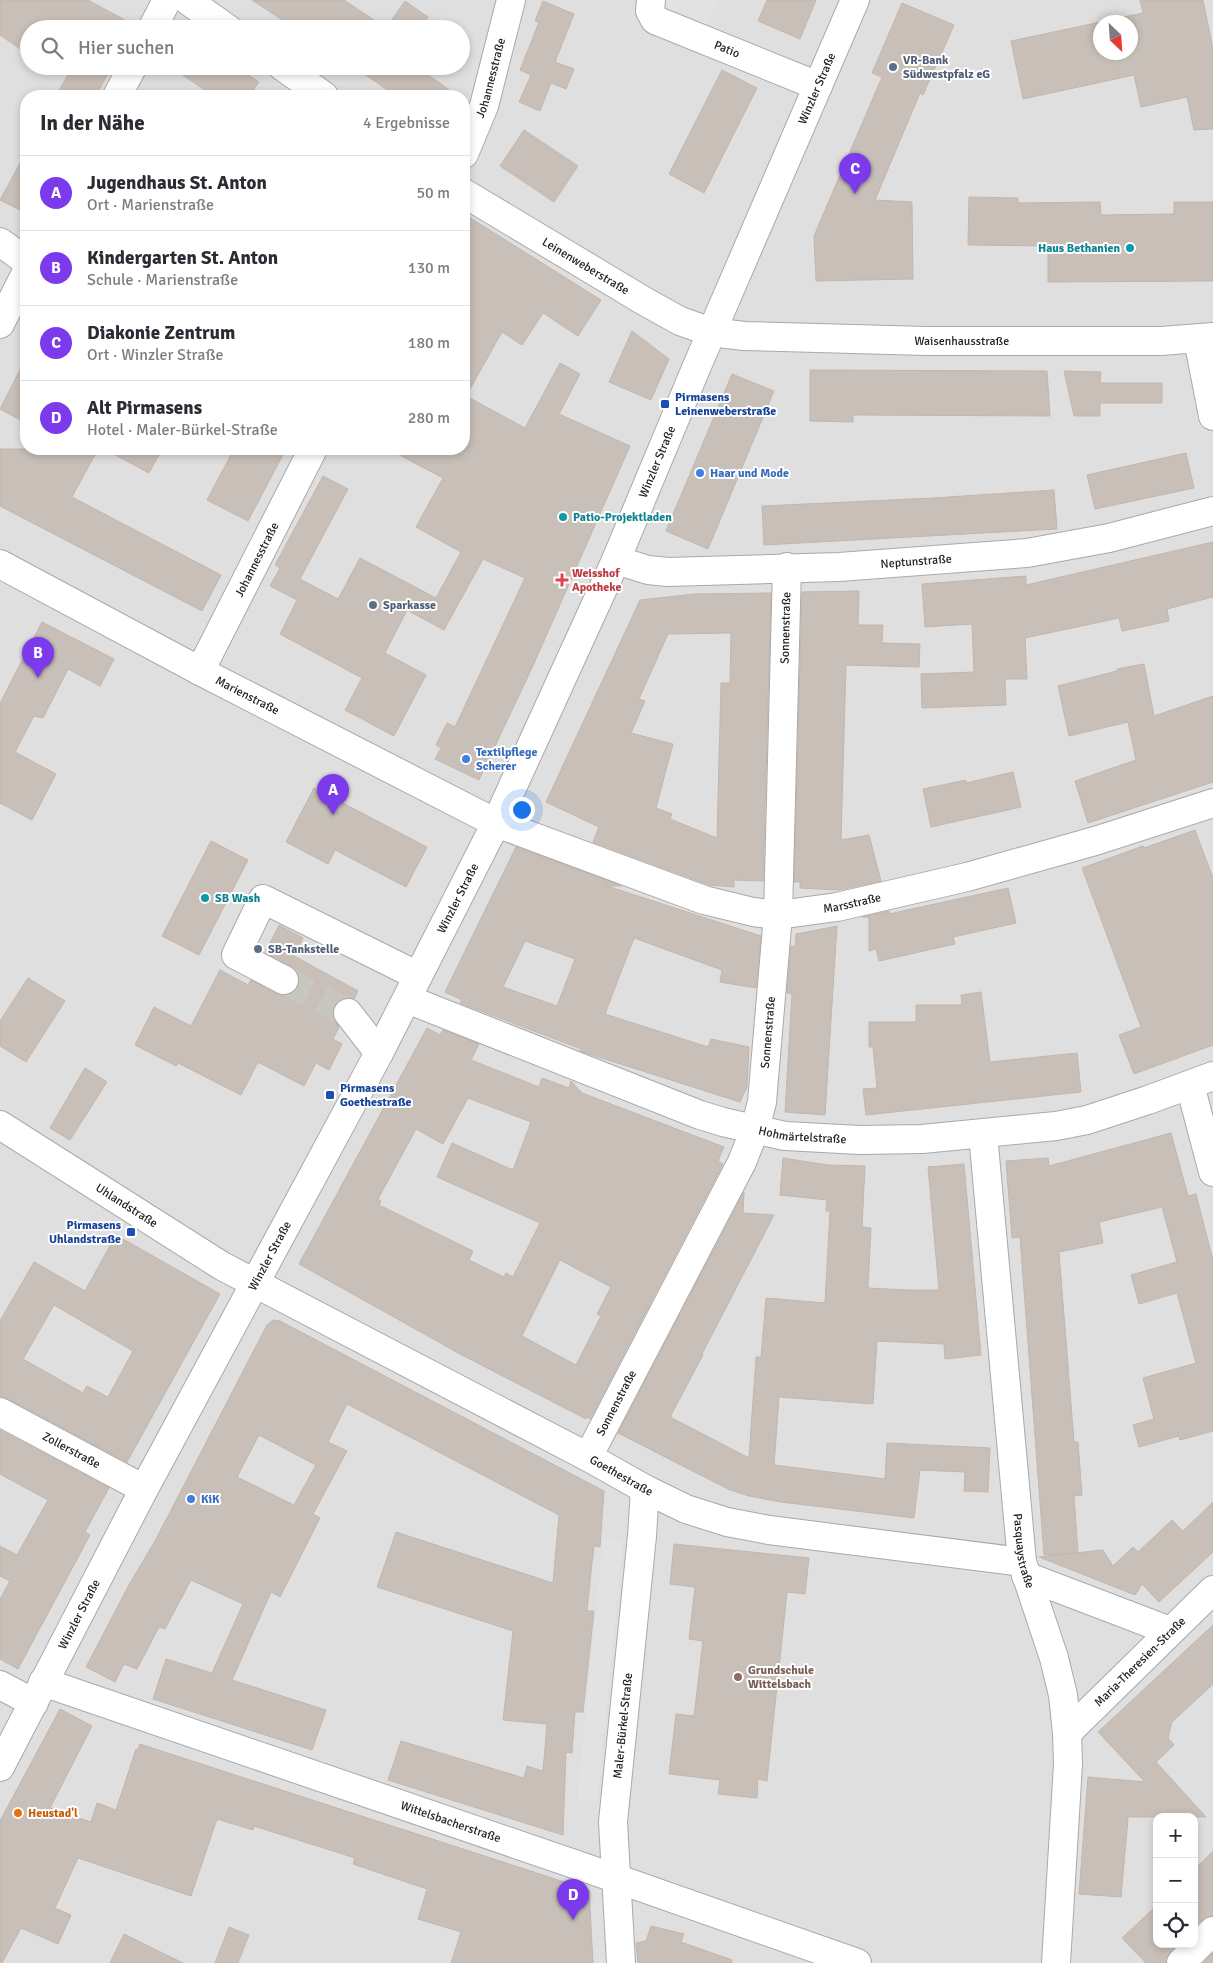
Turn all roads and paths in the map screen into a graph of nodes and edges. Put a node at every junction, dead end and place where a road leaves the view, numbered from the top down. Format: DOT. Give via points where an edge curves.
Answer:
graph roads {
  1 [pos="167,0"];
  2 [pos="188,0"];
  3 [pos="511,0"];
  4 [pos="651,0"];
  5 [pos="855,0"];
  6 [pos="157,20"];
  7 [pos="216,20"];
  8 [pos="128,75"];
  9 [pos="295,75"];
  10 [pos="818,86"];
  11 [pos="120,90"];
  12 [pos="316,90"];
  13 [pos="470,140"];
  14 [pos="470,197"];
  15 [pos="0,242"];
  16 [pos="20,257"];
  17 [pos="20,285"];
  18 [pos="0,324"];
  19 [pos="711,332"];
  20 [pos="1206,338"];
  21 [pos="1213,416"];
  22 [pos="310,455"];
  23 [pos="1213,512"];
  24 [pos="616,560"];
  25 [pos="0,564"];
  26 [pos="788,567"];
  27 [pos="200,671"];
  28 [pos="1213,803"];
  29 [pos="496,823"];
  30 [pos="778,916"];
  31 [pos="284,980"];
  32 [pos="412,988"];
  33 [pos="348,1013"];
  34 [pos="379,1053"];
  35 [pos="1202,1080"];
  36 [pos="0,1125"];
  37 [pos="755,1128"];
  38 [pos="983,1134"];
  39 [pos="1213,1172"];
  40 [pos="255,1283"];
  41 [pos="0,1412"];
  42 [pos="588,1457"];
  43 [pos="144,1489"];
  44 [pos="645,1489"];
  45 [pos="1024,1569"];
  46 [pos="1213,1590"];
  47 [pos="1170,1630"];
  48 [pos="0,1685"];
  49 [pos="38,1693"];
  50 [pos="1067,1733"];
  51 [pos="0,1767"];
  52 [pos="615,1878"];
  53 [pos="1213,1931"];
  54 [pos="621,1963"];
  55 [pos="857,1963"];
  56 [pos="1056,1963"];
  57 [pos="1181,1963"];
  1 -- 6 [label="street"];
  2 -- 7 [label="street"];
  3 -- 13 [label="street, Johannesstraße" via="484,106"];
  4 -- 10 [label="street, Patio" via="650,11 655,20"];
  5 -- 10 [label="street, Winzler Straße"];
  8 -- 11 [label="street"];
  9 -- 12 [label="street"];
  10 -- 19 [label="street, Winzler Straße"];
  14 -- 19 [label="street, Leinenweberstraße" via="644,301 680,321"];
  15 -- 16 [label="street"];
  17 -- 18 [label="street"];
  19 -- 20 [label="street, Waisenhausstraße" via="927,341"];
  19 -- 24 [label="street, Winzler Straße"];
  20 -- 21 [label="street"];
  22 -- 27 [label="street, Johannesstraße"];
  23 -- 26 [label="street, Neptunstraße" via="1108,538 1027,553 839,567"];
  24 -- 26 [label="street, Neptunstraße" via="668,572"];
  24 -- 29 [label="street, Winzler Straße"];
  25 -- 27 [label="street, Marienstraße"];
  26 -- 30 [label="street, Sonnenstraße"];
  27 -- 29 [label="street, Marienstraße"];
  28 -- 30 [label="street, Marsstraße" via="967,877 837,907"];
  29 -- 30 [label="street, Marsstraße" via="704,900"];
  29 -- 32 [label="street, Winzler Straße"];
  30 -- 37 [label="street, Sonnenstraße" via="762,1102"];
  31 -- 32 [label="street, Hohmärtelstraße" via="236,954 263,899"];
  32 -- 34 [label="street, Winzler Straße"];
  32 -- 37 [label="street, Hohmärtelstraße" via="700,1115"];
  33 -- 34 [label="street"];
  34 -- 40 [label="street, Winzler Straße"];
  35 -- 38 [label="street, Hohmärtelstraße" via="1087,1120"];
  35 -- 39 [label="street"];
  36 -- 40 [label="street, Uhlandstraße" via="222,1266"];
  37 -- 38 [label="street, Hohmärtelstraße" via="784,1136 860,1140"];
  37 -- 42 [label="street, Sonnenstraße" via="742,1162"];
  38 -- 45 [label="street, Pasquaystraße"];
  40 -- 42 [label="street, Goethestraße"];
  40 -- 43 [label="street, Winzler Straße"];
  41 -- 43 [label="street, Zollerstraße"];
  42 -- 44 [label="street, Goethestraße"];
  43 -- 49 [label="street, Winzler Straße"];
  44 -- 45 [label="street, Goethestraße" via="686,1509 727,1522"];
  44 -- 52 [label="street, Maler-Bürkel-Straße" via="613,1822"];
  45 -- 47 [label="street, Goethestraße"];
  45 -- 50 [label="street, Pasquaystraße" via="1054,1658"];
  46 -- 47 [label="street, Maria-Theresien-Straße"];
  47 -- 50 [label="street, Maria-Theresien-Straße"];
  48 -- 49 [label="street, Wittelsbacherstraße"];
  49 -- 51 [label="street, Winzler Straße"];
  49 -- 52 [label="street, Wittelsbacherstraße"];
  50 -- 56 [label="street, Pasquaystraße"];
  52 -- 54 [label="street, Maler-Bürkel-Straße"];
  52 -- 55 [label="street, Wittelsbacherstraße"];
  53 -- 57 [label="street"];
}
